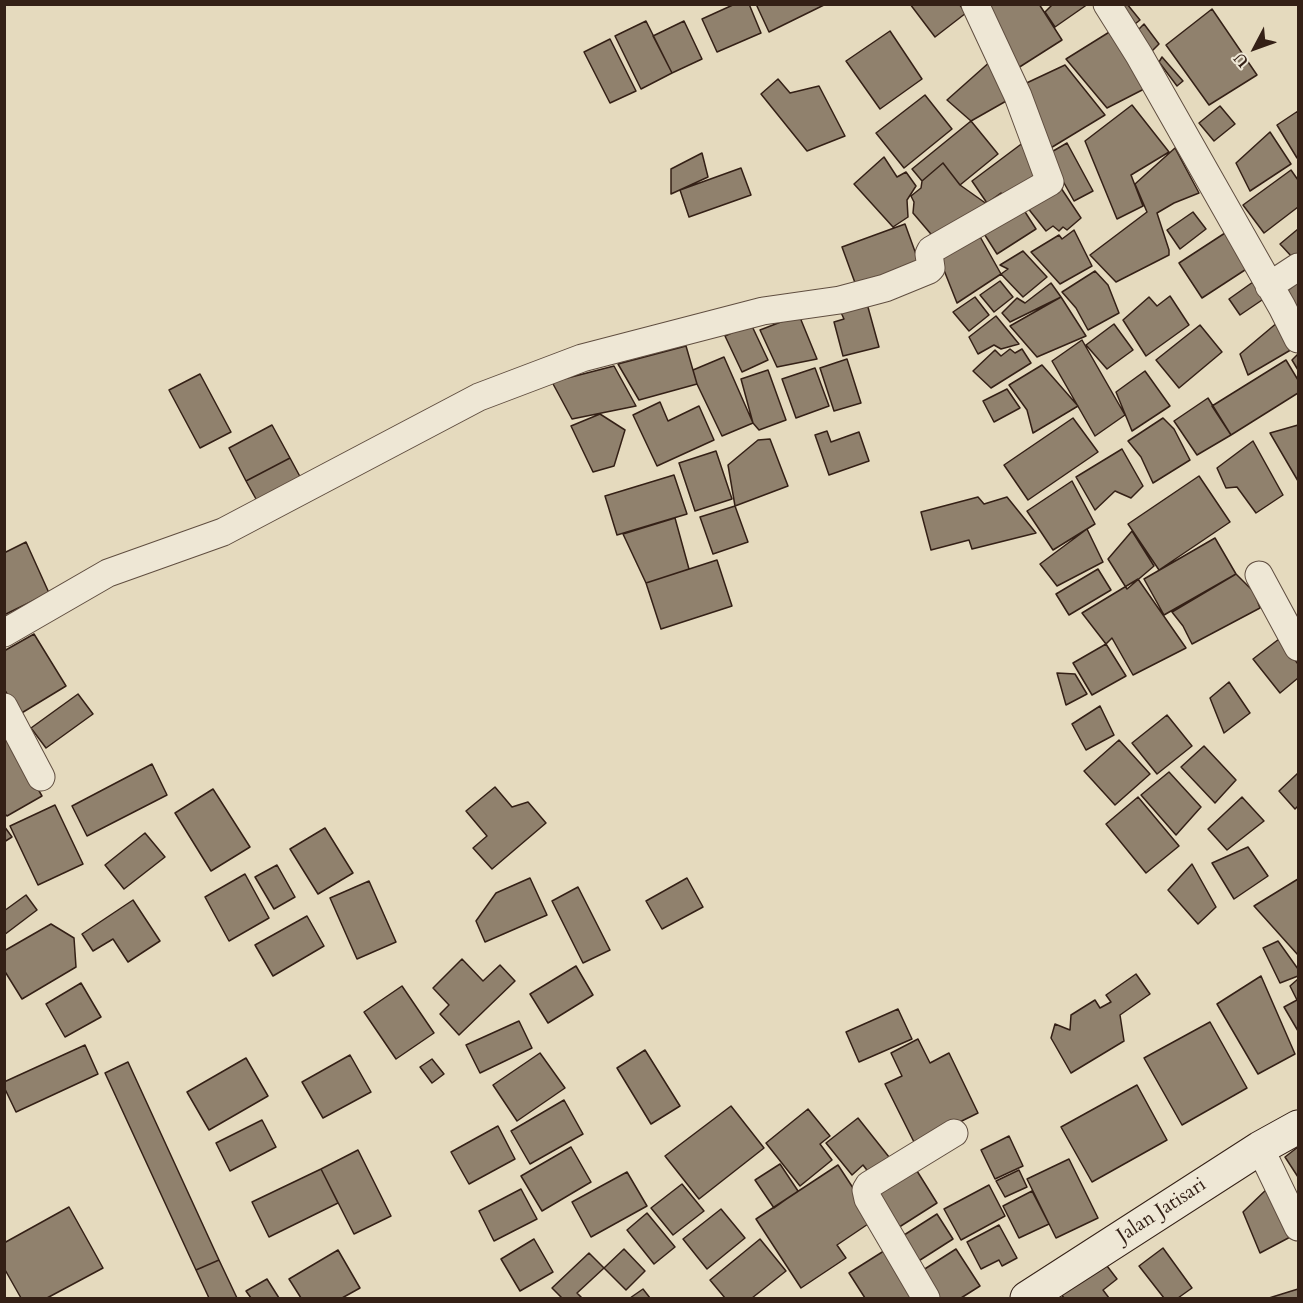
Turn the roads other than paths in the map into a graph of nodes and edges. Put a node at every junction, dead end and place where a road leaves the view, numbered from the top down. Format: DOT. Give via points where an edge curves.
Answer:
graph roads {
  1 [pos="975,4"];
  2 [pos="1107,4"];
  3 [pos="1299,267"];
  4 [pos="1269,286"];
  5 [pos="1299,339"];
  6 [pos="1259,575"];
  7 [pos="4,633"];
  8 [pos="1299,646"];
  9 [pos="4,707"];
  10 [pos="41,777"];
  11 [pos="1299,1126"];
  12 [pos="954,1132"];
  13 [pos="1260,1148"];
  14 [pos="1299,1227"];
  15 [pos="926,1299"];
  16 [pos="1027,1299"];
  1 -- 7 [label="street" via="1018,96 1050,182 931,250 929,270 851,297 763,311 582,358 479,397 223,532 108,573"];
  2 -- 4 [label="street"];
  3 -- 4 [label="street"];
  4 -- 5 [label="street"];
  6 -- 8 [label="street"];
  9 -- 10 [label="street"];
  11 -- 13 [label="street, Jalan Jatisari"];
  12 -- 15 [label="street" via="866,1190"];
  13 -- 14 [label="street"];
  13 -- 16 [label="street, Jalan Jatisari"];
}
